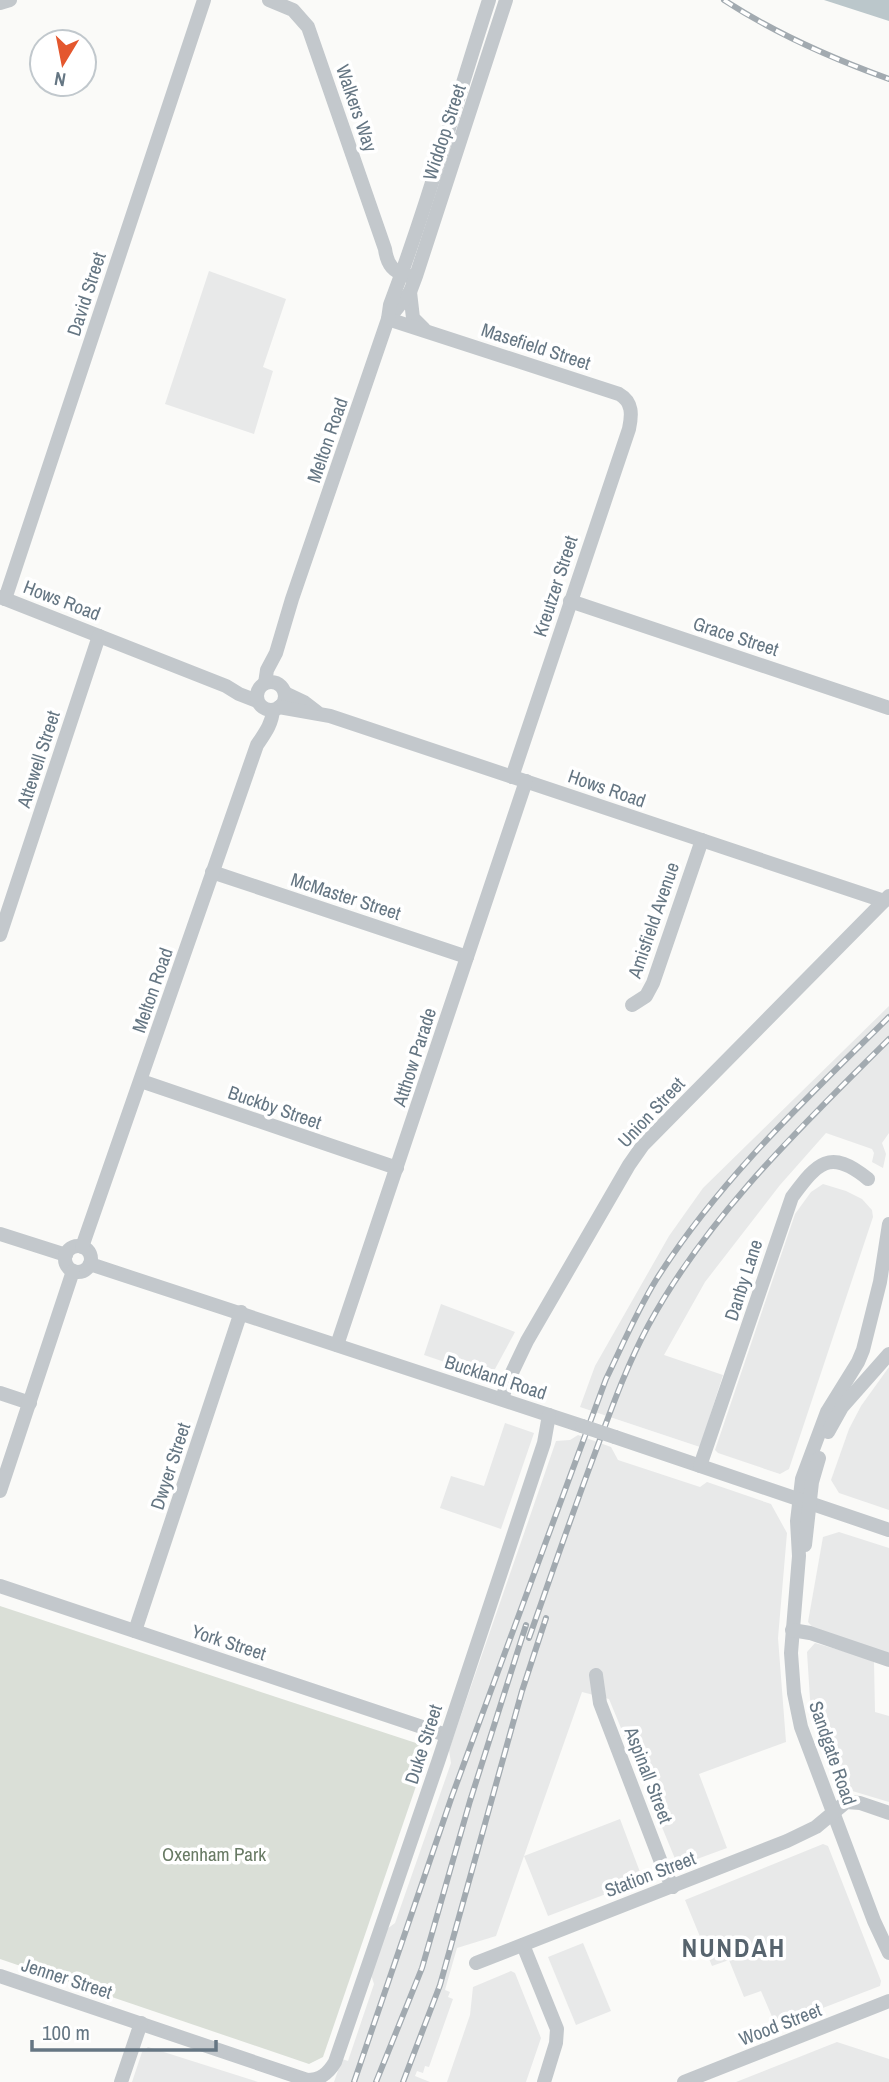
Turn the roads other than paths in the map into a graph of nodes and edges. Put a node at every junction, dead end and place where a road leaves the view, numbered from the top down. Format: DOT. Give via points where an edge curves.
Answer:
graph roads {
  1 [pos="10,0"];
  2 [pos="204,0"];
  3 [pos="269,0"];
  4 [pos="489,0"];
  5 [pos="506,0"];
  6 [pos="0,3"];
  7 [pos="385,249"];
  8 [pos="407,258"];
  9 [pos="409,276"];
  10 [pos="410,292"];
  11 [pos="388,319"];
  12 [pos="424,330"];
  13 [pos="630,407"];
  14 [pos="2,598"];
  15 [pos="570,601"];
  16 [pos="99,635"];
  17 [pos="270,697"];
  18 [pos="889,708"];
  19 [pos="519,779"];
  20 [pos="702,841"];
  21 [pos="212,872"];
  22 [pos="886,899"];
  23 [pos="0,935"];
  24 [pos="467,957"];
  25 [pos="632,1005"];
  26 [pos="141,1081"];
  27 [pos="397,1168"];
  28 [pos="868,1179"];
  29 [pos="889,1224"];
  30 [pos="0,1234"];
  31 [pos="82,1247"];
  32 [pos="66,1255"];
  33 [pos="90,1264"];
  34 [pos="73,1271"];
  35 [pos="241,1312"];
  36 [pos="337,1345"];
  37 [pos="887,1356"];
  38 [pos="0,1393"];
  39 [pos="502,1399"];
  40 [pos="30,1402"];
  41 [pos="549,1415"];
  42 [pos="700,1466"];
  43 [pos="0,1491"];
  44 [pos="805,1501"];
  45 [pos="889,1530"];
  46 [pos="0,1587"];
  47 [pos="792,1630"];
  48 [pos="135,1632"];
  49 [pos="889,1660"];
  50 [pos="596,1675"];
  51 [pos="446,1735"];
  52 [pos="833,1812"];
  53 [pos="889,1812"];
  54 [pos="673,1886"];
  55 [pos="523,1945"];
  56 [pos="889,1953"];
  57 [pos="476,1963"];
  58 [pos="0,1976"];
  59 [pos="889,2001"];
  60 [pos="141,2023"];
  61 [pos="320,2078"];
  62 [pos="121,2082"];
  63 [pos="544,2082"];
  64 [pos="684,2082"];
  1 -- 6 [label="street"];
  2 -- 14 [label="street, David Street"];
  3 -- 7 [label="street, Walkers Way" via="293,10 308,27"];
  4 -- 8 [label="street, Widdop Street"];
  5 -- 9 [label="street, Widdop Street"];
  7 -- 8 [label="street"];
  7 -- 9 [label="street, Walkers Way" via="392,268"];
  8 -- 9 [label="street, Widdop Street"];
  9 -- 10 [label="street, Melton Road"];
  9 -- 11 [label="street, Melton Road" via="390,305"];
  10 -- 11 [label="street, Melton Road"];
  10 -- 12 [label="street" via="413,317"];
  11 -- 12 [label="street, Masefield Street"];
  11 -- 17 [label="street, Melton Road" via="271,660"];
  12 -- 13 [label="street, Masefield Street" via="619,394"];
  13 -- 15 [label="street, Kreutzer Street" via="629,429"];
  14 -- 16 [label="street, Hows Road"];
  15 -- 18 [label="street, Grace Street"];
  15 -- 19 [label="street, Kreutzer Street"];
  16 -- 17 [label="street, Hows Road" via="239,694"];
  16 -- 23 [label="street, Attewell Street"];
  17 -- 19 [label="street, Hows Road"];
  17 -- 21 [label="street, Melton Road" via="272,718 257,744"];
  19 -- 20 [label="street, Hows Road"];
  19 -- 24 [label="street, Atthow Parade"];
  20 -- 22 [label="street, Hows Road"];
  20 -- 25 [label="street, Amisfield Avenue" via="653,983 646,996"];
  21 -- 24 [label="street, McMaster Street"];
  21 -- 26 [label="street, Melton Road"];
  22 -- 39 [label="street, Union Street" via="643,1145 527,1341"];
  24 -- 27 [label="street, Atthow Parade"];
  26 -- 27 [label="street, Buckby Street"];
  26 -- 31 [label="street, Melton Road"];
  27 -- 36 [label="street, Atthow Parade"];
  28 -- 42 [label="street, Danby Lane" via="846,1165 829,1162 813,1170 792,1197"];
  29 -- 44 [label="street, Sandgate Road" via="863,1350 821,1426 802,1479"];
  30 -- 32 [label="street"];
  31 -- 32 [label="street" via="74,1247"];
  31 -- 33 [label="street"];
  32 -- 34 [label="street"];
  33 -- 34 [label="street" via="85,1270"];
  33 -- 35 [label="street, Buckland Road"];
  34 -- 40 [label="street"];
  35 -- 36 [label="street, Buckland Road"];
  35 -- 48 [label="street, Dwyer Street"];
  36 -- 39 [label="street, Buckland Road"];
  37 -- 44 [label="street, Sandgate Road" via="835,1418"];
  38 -- 40 [label="street"];
  39 -- 41 [label="street, Buckland Road"];
  40 -- 43 [label="street"];
  41 -- 42 [label="street, Buckland Road, bridge"];
  41 -- 51 [label="street, Duke Street" via="544,1443"];
  42 -- 44 [label="street, Buckland Road"];
  44 -- 45 [label="street, Buckland Road"];
  44 -- 47 [label="street, Sandgate Road" via="805,1548 799,1556"];
  46 -- 48 [label="street, York Street"];
  47 -- 49 [label="street"];
  47 -- 52 [label="street, Sandgate Road" via="797,1712"];
  48 -- 51 [label="street, York Street"];
  50 -- 54 [label="street, Aspinall Street" via="600,1703"];
  51 -- 61 [label="street, Duke Street" via="335,2062"];
  52 -- 53 [label="street" via="851,1801"];
  52 -- 54 [label="street, Station Street" via="803,1834"];
  52 -- 56 [label="street, Sandgate Road"];
  54 -- 55 [label="street, Station Street"];
  55 -- 57 [label="street, Station Street"];
  55 -- 63 [label="street" via="557,2029"];
  58 -- 60 [label="street, Jenner Street"];
  59 -- 64 [label="street, Wood Street"];
  60 -- 61 [label="street, Jenner Street" via="307,2080"];
  60 -- 62 [label="street"];
}
